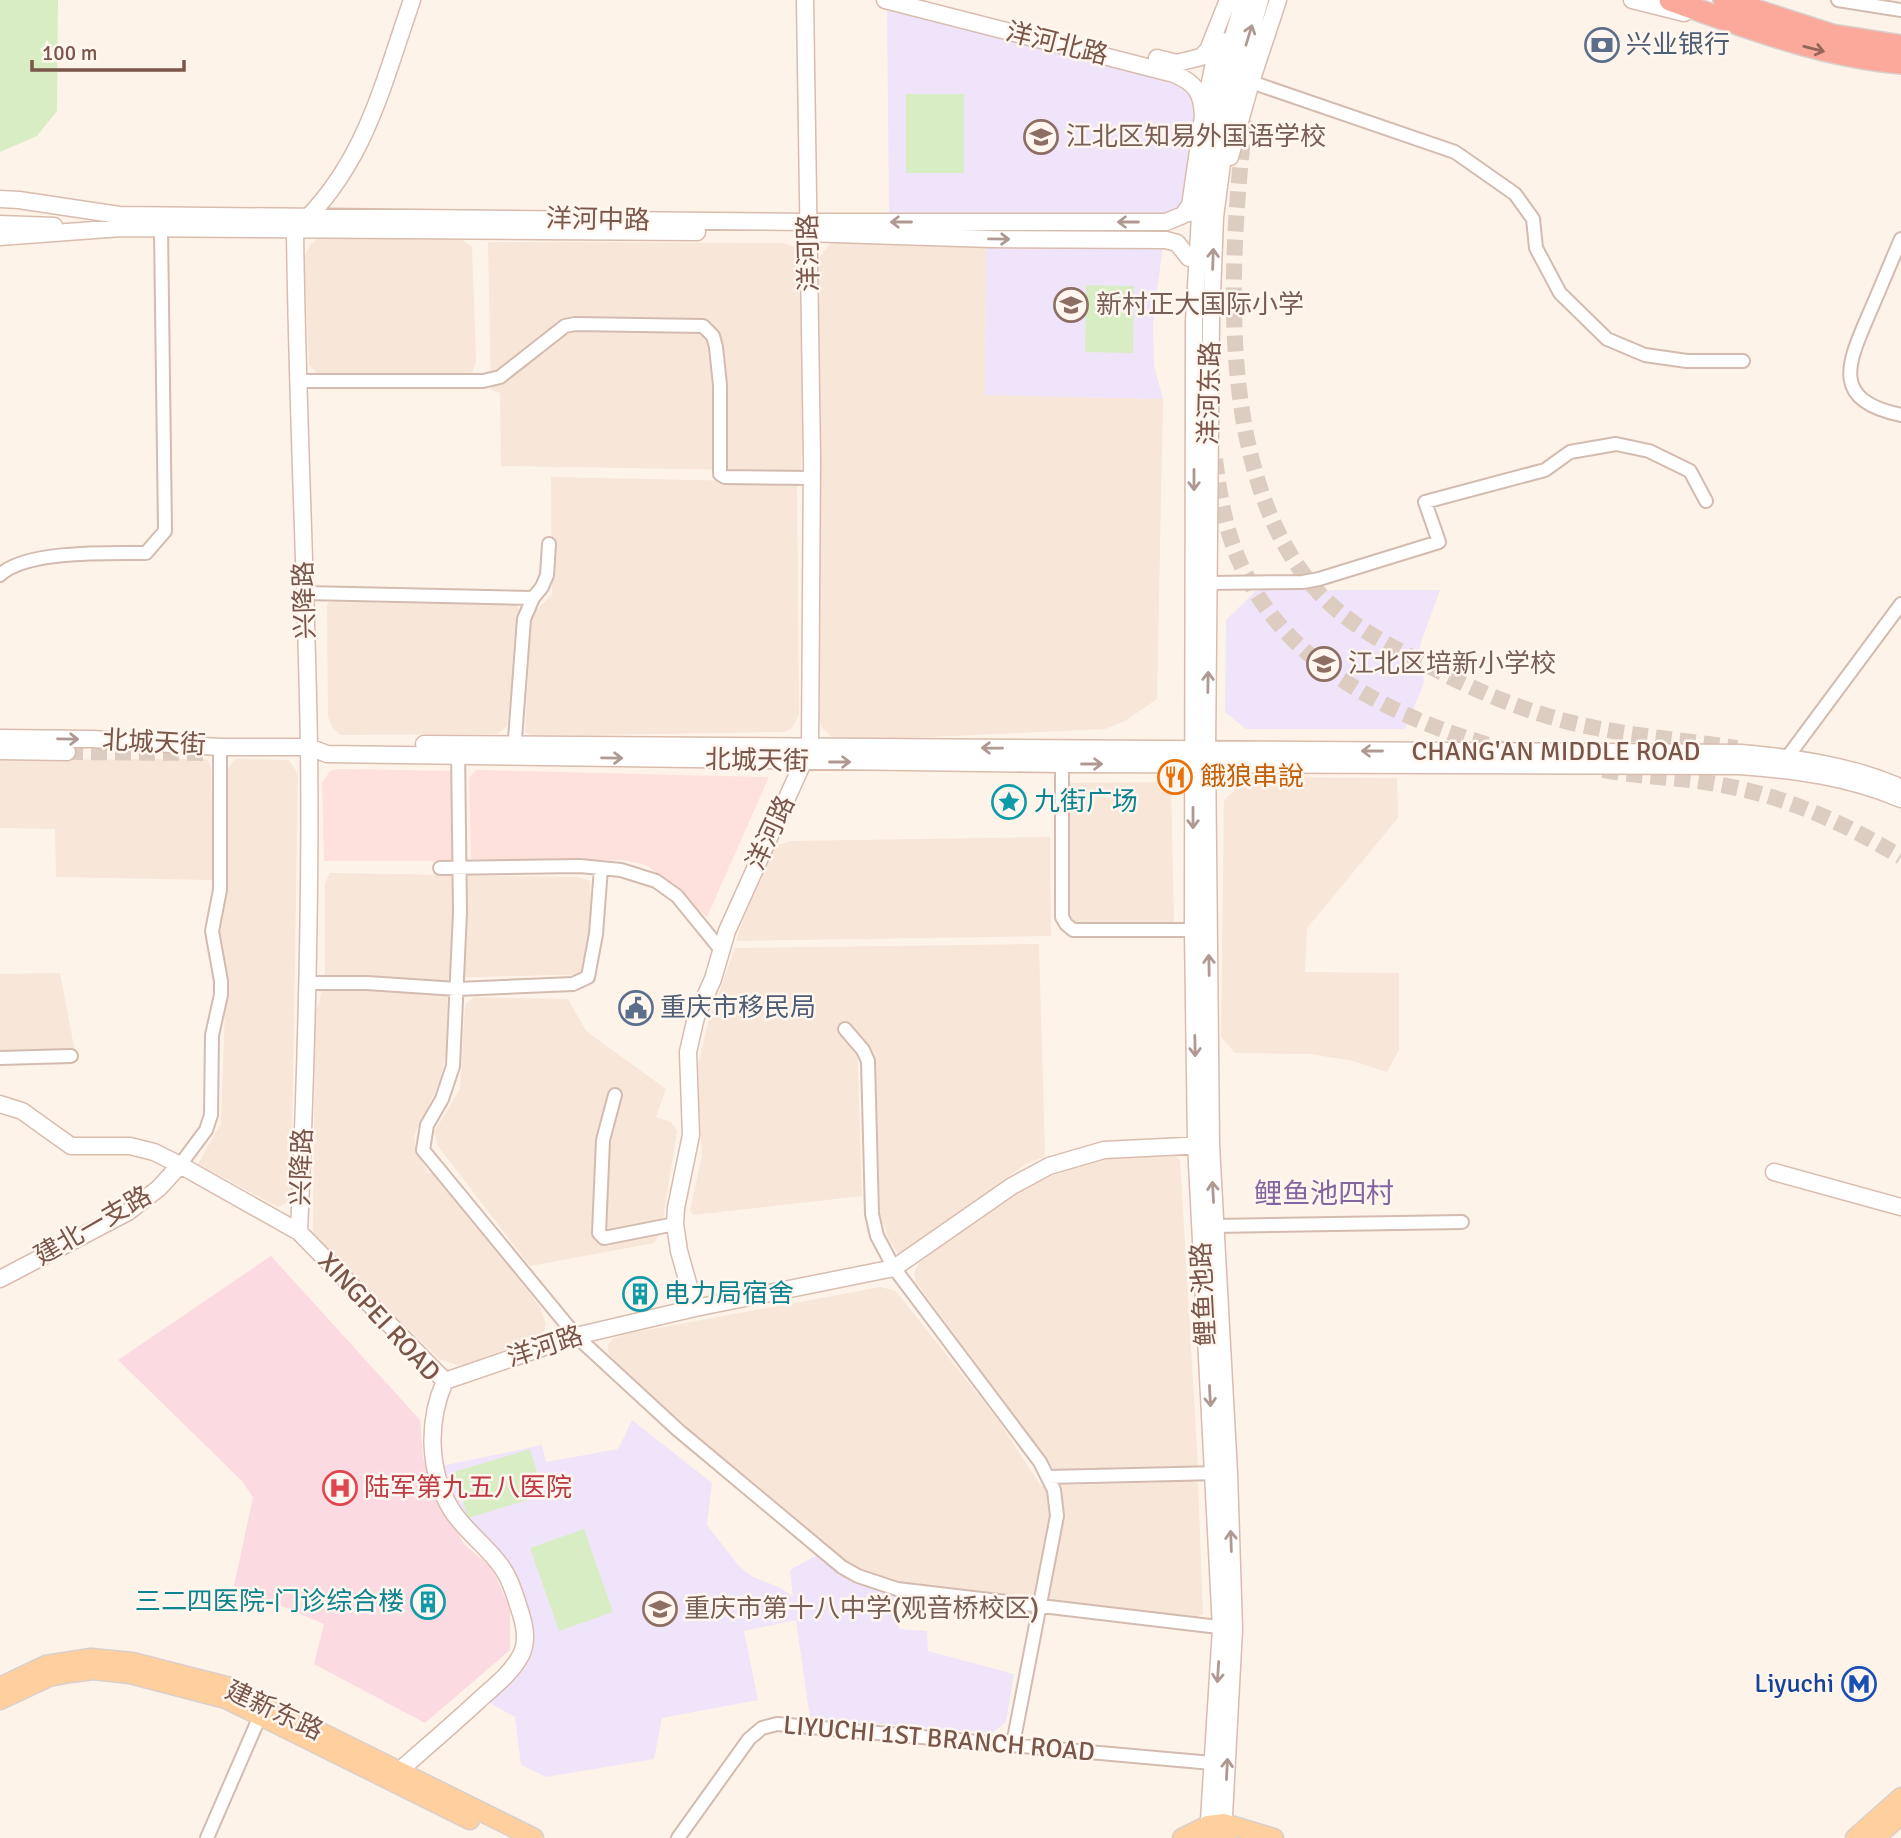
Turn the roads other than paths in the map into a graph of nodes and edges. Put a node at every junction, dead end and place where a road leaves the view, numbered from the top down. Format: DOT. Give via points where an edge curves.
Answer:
graph roads {
  1 [pos="412,0"];
  2 [pos="805,0"];
  3 [pos="885,0"];
  4 [pos="930,0"];
  5 [pos="1229,0"];
  6 [pos="1244,0"];
  7 [pos="1261,0"];
  8 [pos="1278,0"];
  9 [pos="1632,0"];
  10 [pos="1670,0"];
  11 [pos="1724,0"];
  12 [pos="1733,0"];
  13 [pos="1838,0"];
  14 [pos="1901,10"];
  15 [pos="1751,19"];
  16 [pos="1901,46"];
  17 [pos="1901,63"];
  18 [pos="1251,82"];
  19 [pos="1202,117"];
  20 [pos="0,199"];
  21 [pos="1190,205"];
  22 [pos="0,215"];
  23 [pos="1215,217"];
  24 [pos="309,218"];
  25 [pos="120,222"];
  26 [pos="0,224"];
  27 [pos="808,227"];
  28 [pos="161,229"];
  29 [pos="295,230"];
  30 [pos="0,237"];
  31 [pos="1901,239"];
  32 [pos="1189,258"];
  33 [pos="1194,321"];
  34 [pos="1744,361"];
  35 [pos="297,381"];
  36 [pos="1901,415"];
  37 [pos="812,478"];
  38 [pos="1706,501"];
  39 [pos="549,544"];
  40 [pos="0,575"];
  41 [pos="1209,583"];
  42 [pos="306,593"];
  43 [pos="533,598"];
  44 [pos="1901,604"];
  45 [pos="0,738"];
  46 [pos="220,747"];
  47 [pos="309,747"];
  48 [pos="458,750"];
  49 [pos="514,750"];
  50 [pos="0,751"];
  51 [pos="68,752"];
  52 [pos="807,754"];
  53 [pos="1062,756"];
  54 [pos="1200,757"];
  55 [pos="1783,763"];
  56 [pos="1901,787"];
  57 [pos="1901,799"];
  58 [pos="440,868"];
  59 [pos="460,868"];
  60 [pos="601,868"];
  61 [pos="1193,930"];
  62 [pos="721,950"];
  63 [pos="309,983"];
  64 [pos="457,989"];
  65 [pos="845,1029"];
  66 [pos="71,1056"];
  67 [pos="0,1058"];
  68 [pos="615,1095"];
  69 [pos="0,1104"];
  70 [pos="1203,1145"];
  71 [pos="180,1165"];
  72 [pos="1774,1172"];
  73 [pos="1901,1207"];
  74 [pos="1462,1222"];
  75 [pos="675,1224"];
  76 [pos="1215,1227"];
  77 [pos="299,1232"];
  78 [pos="894,1268"];
  79 [pos="0,1279"];
  80 [pos="695,1308"];
  81 [pos="576,1336"];
  82 [pos="445,1381"];
  83 [pos="1222,1473"];
  84 [pos="1048,1477"];
  85 [pos="1041,1607"];
  86 [pos="1228,1628"];
  87 [pos="0,1687"];
  88 [pos="0,1700"];
  89 [pos="260,1716"];
  90 [pos="1013,1744"];
  91 [pos="1212,1763"];
  92 [pos="394,1775"];
  93 [pos="1901,1797"];
  94 [pos="1901,1815"];
  95 [pos="1217,1833"];
  96 [pos="207,1838"];
  97 [pos="507,1838"];
  98 [pos="534,1838"];
  99 [pos="678,1838"];
  100 [pos="1182,1838"];
  101 [pos="1273,1838"];
  102 [pos="1855,1838"];
  103 [pos="1875,1838"];
  1 -- 24 [label="street" via="364,137 339,182"];
  2 -- 27 [label="street, 洋河路"];
  3 -- 19 [label="street, 洋河北路" via="1174,74 1194,85 1202,100"];
  4 -- 5 [label="street, 洋河北路" via="1177,63 1201,57 1208,50"];
  5 -- 19 [label="street"];
  6 -- 33 [label="street, 洋河东路" via="1206,168"];
  23 -- 7 [label="street, 洋河东路, one-way" via="1228,110"];
  8 -- 18 [label="street"];
  9 -- 15 [label="street"];
  10 -- 15 [label="highway"];
  11 -- 15 [label="highway"];
  12 -- 15 [label="street"];
  13 -- 14 [label="street"];
  15 -- 16 [label="highway"];
  15 -- 17 [label="highway, one-way" via="1797,45"];
  18 -- 23 [label="street"];
  18 -- 34 [label="street" via="1455,152 1515,194 1533,219 1536,248 1560,293 1607,339 1645,355"];
  19 -- 21 [label="street"];
  20 -- 25 [label="street, 洋河中路"];
  21 -- 27 [label="street, 洋河中路, one-way" via="1182,215 1166,222"];
  21 -- 32 [label="street"];
  22 -- 25 [label="street"];
  41 -- 23 [label="street, 洋河东路, one-way"];
  24 -- 25 [label="street, 洋河中路"];
  24 -- 27 [label="street, 洋河中路"];
  24 -- 29 [label="street"];
  25 -- 26 [label="street"];
  25 -- 28 [label="street, 洋河中路"];
  25 -- 30 [label="street, 洋河中路"];
  27 -- 29 [label="street, 洋河中路"];
  27 -- 32 [label="street, 洋河中路, one-way" via="992,239 1166,240 1177,243"];
  27 -- 37 [label="street, 洋河路"];
  28 -- 29 [label="street, 洋河中路"];
  28 -- 40 [label="street" via="165,531 146,553 33,558"];
  29 -- 35 [label="street, 兴降路"];
  31 -- 36 [label="street" via="1854,348 1850,371 1855,390 1867,405"];
  32 -- 33 [label="street"];
  33 -- 54 [label="street, 洋河东路, one-way"];
  35 -- 37 [label="street" via="483,381 499,376 565,326 704,326 716,347 720,474"];
  35 -- 42 [label="street, 兴降路"];
  37 -- 52 [label="street, 洋河路"];
  38 -- 41 [label="street" via="1690,471 1649,451 1616,444 1570,452 1545,470 1425,502 1439,542 1303,582"];
  39 -- 43 [label="street" via="547,575"];
  54 -- 41 [label="street, 洋河东路, one-way"];
  42 -- 43 [label="street"];
  42 -- 47 [label="street, 兴降路"];
  43 -- 49 [label="street" via="524,618"];
  44 -- 55 [label="street"];
  45 -- 46 [label="street, 北城天街, one-way"];
  46 -- 47 [label="street, 北城天街"];
  46 -- 71 [label="street" via="220,890 212,931 221,995 212,1035 211,1115 206,1130"];
  47 -- 48 [label="street, 北城天街" via="327,754"];
  47 -- 63 [label="street, 兴降路"];
  48 -- 49 [label="street, 北城天街"];
  48 -- 59 [label="street"];
  49 -- 52 [label="street, 北城天街"];
  50 -- 51 [label="street"];
  52 -- 53 [label="street, 北城天街"];
  52 -- 62 [label="street, 洋河路"];
  53 -- 54 [label="street, 北城天街"];
  53 -- 61 [label="street" via="1062,917 1066,924 1073,930"];
  54 -- 55 [label="street, CHANG'AN MIDDLE ROAD" via="1597,765"];
  54 -- 61 [label="street, 鲤鱼池路, one-way"];
  70 -- 54 [label="street, 鲤鱼池路, one-way"];
  55 -- 56 [label="street, CHANG'AN MIDDLE ROAD" via="1852,769"];
  55 -- 57 [label="street, CHANG'AN MIDDLE ROAD"];
  58 -- 59 [label="street"];
  59 -- 60 [label="street"];
  59 -- 64 [label="street"];
  60 -- 62 [label="street" via="656,881 677,896"];
  60 -- 64 [label="street" via="588,977 573,984"];
  61 -- 70 [label="street, 鲤鱼池路, one-way"];
  62 -- 75 [label="street, 洋河路" via="688,1052 691,1135"];
  63 -- 64 [label="street"];
  63 -- 77 [label="street, 兴降路"];
  64 -- 81 [label="street" via="453,1066 427,1125 423,1150"];
  65 -- 78 [label="street" via="868,1061 872,1214 877,1236"];
  66 -- 67 [label="street"];
  68 -- 75 [label="street" via="603,1140 599,1233 604,1238"];
  69 -- 71 [label="street, XINGPEI ROAD" via="22,1111 71,1146 130,1146"];
  76 -- 70 [label="street, 鲤鱼池路, one-way"];
  70 -- 78 [label="street" via="1104,1150 1049,1166 1012,1186"];
  70 -- 83 [label="street, 鲤鱼池路, one-way"];
  71 -- 77 [label="street, XINGPEI ROAD"];
  71 -- 79 [label="street, 建北一支路" via="128,1212"];
  72 -- 73 [label="street"];
  74 -- 76 [label="street"];
  75 -- 80 [label="street, 洋河路"];
  76 -- 83 [label="street, 鲤鱼池路"];
  77 -- 82 [label="street, XINGPEI ROAD"];
  78 -- 80 [label="street"];
  78 -- 84 [label="street"];
  80 -- 81 [label="street, 洋河路"];
  81 -- 82 [label="street, 洋河路"];
  81 -- 85 [label="street" via="678,1430 842,1567 897,1589"];
  82 -- 92 [label="street, XINGPEI ROAD" via="436,1401 432,1443 441,1490 464,1527 504,1570 525,1639 523,1652 505,1677"];
  83 -- 84 [label="street"];
  83 -- 86 [label="street, 鲤鱼池路"];
  84 -- 85 [label="street" via="1057,1516"];
  85 -- 86 [label="street"];
  85 -- 90 [label="street"];
  86 -- 91 [label="street, 鲤鱼池路, one-way"];
  95 -- 86 [label="street, 鲤鱼池路, one-way"];
  87 -- 92 [label="main road, 建新东路" via="68,1660 132,1662 230,1687"];
  88 -- 89 [label="main road, 建新东路" via="49,1677 112,1671 226,1699"];
  89 -- 92 [label="main road, 建新东路"];
  89 -- 96 [label="street"];
  90 -- 91 [label="street, LIYUCHI 1ST BRANCH ROAD"];
  90 -- 99 [label="street, LIYUCHI 1ST BRANCH ROAD" via="769,1725 749,1739"];
  91 -- 95 [label="street, 鲤鱼池路"];
  92 -- 97 [label="main road, 建新东路"];
  92 -- 98 [label="main road, 建新东路"];
  93 -- 102 [label="main road"];
  94 -- 103 [label="main road"];
  95 -- 100 [label="main road"];
  95 -- 101 [label="main road"];
}
